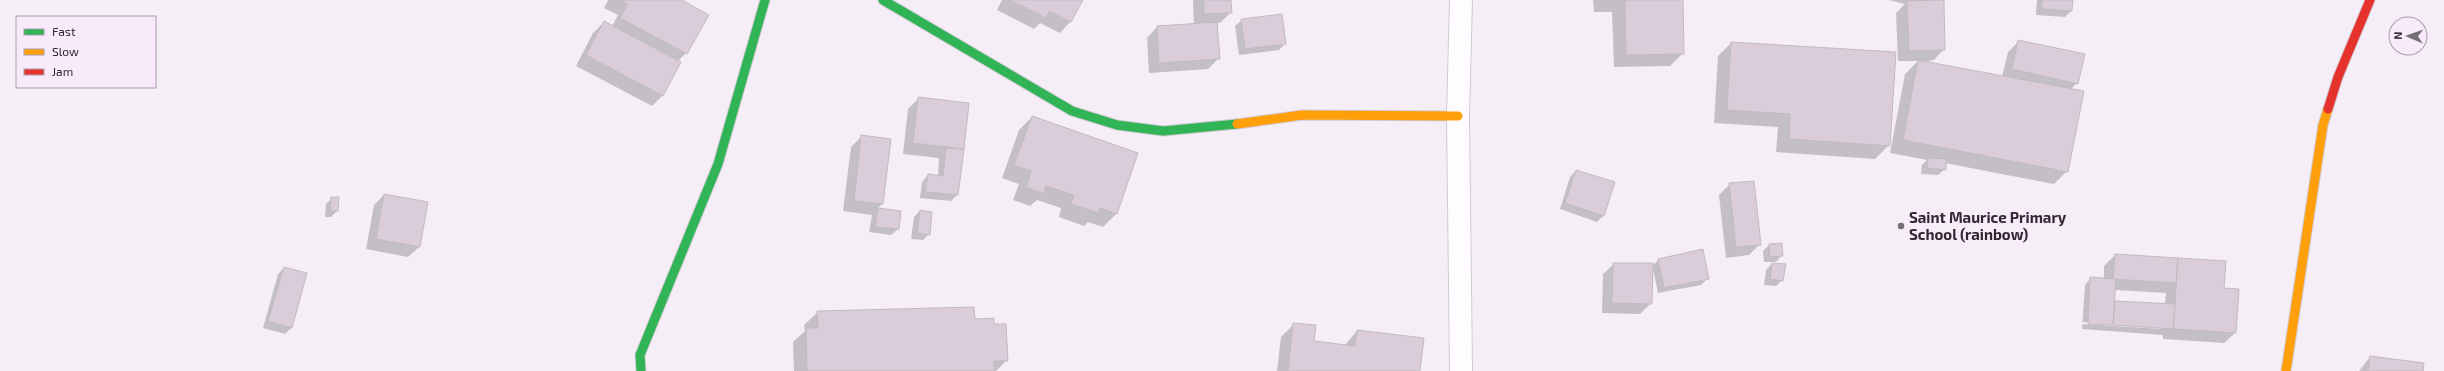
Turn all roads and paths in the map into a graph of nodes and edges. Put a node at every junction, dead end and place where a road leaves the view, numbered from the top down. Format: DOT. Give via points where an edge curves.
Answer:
graph roads {
  1 [pos="764,0"];
  2 [pos="883,0"];
  3 [pos="1461,0"];
  4 [pos="2370,0"];
  5 [pos="1458,116"];
  6 [pos="641,371"];
  7 [pos="1461,371"];
  8 [pos="2286,371"];
  1 -- 6 [label="street" via="718,164 640,354"];
  2 -- 5 [label="street" via="1072,111 1117,125 1163,131 1216,127 1302,115"];
  3 -- 5 [label="street"];
  4 -- 8 [label="street" via="2338,77 2323,125"];
  5 -- 7 [label="street"];
}
